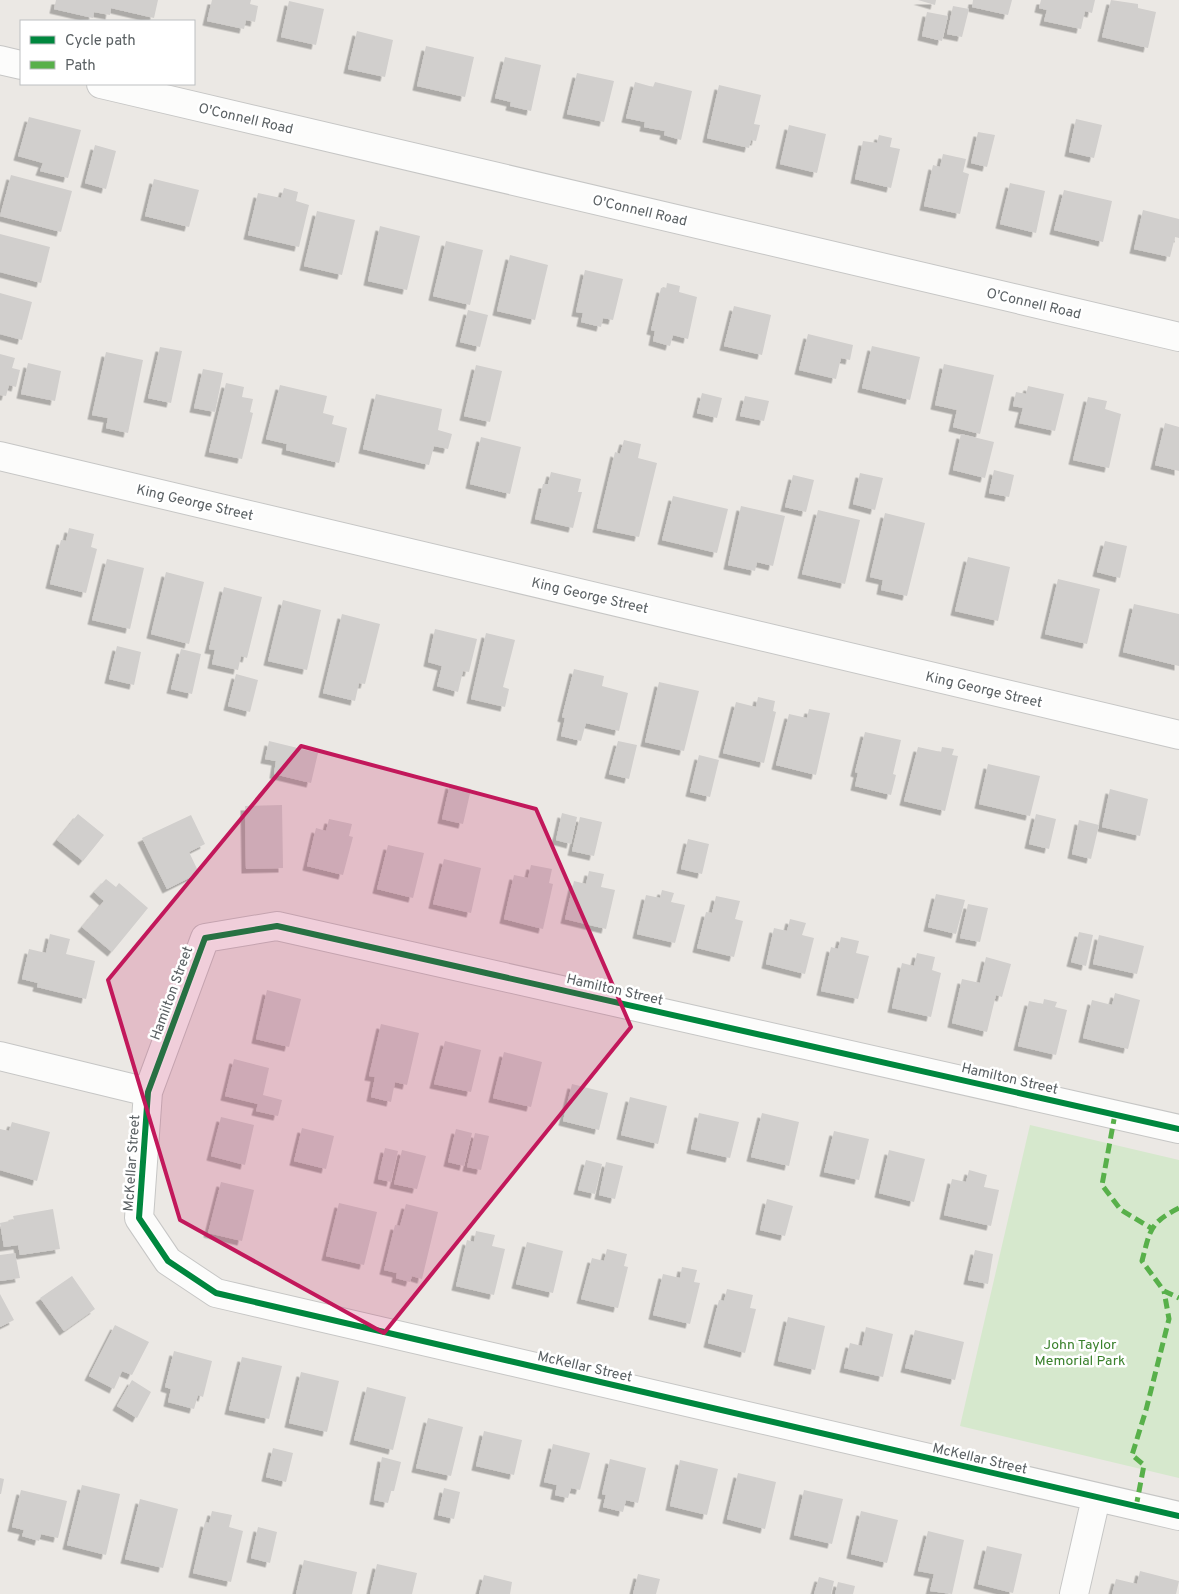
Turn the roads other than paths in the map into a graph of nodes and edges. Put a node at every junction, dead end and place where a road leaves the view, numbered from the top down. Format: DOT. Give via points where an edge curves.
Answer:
graph roads {
  1 [pos="0,60"];
  2 [pos="20,65"];
  3 [pos="105,85"];
  4 [pos="1179,336"];
  5 [pos="0,456"];
  6 [pos="1179,735"];
  7 [pos="0,1056"];
  8 [pos="148,1092"];
  9 [pos="1177,1122"];
  10 [pos="1096,1498"];
  11 [pos="1179,1516"];
  12 [pos="1074,1594"];
  1 -- 2 [label="street"];
  3 -- 4 [label="street, O'Connell Road"];
  5 -- 6 [label="street, King George Street"];
  7 -- 8 [label="street"];
  8 -- 9 [label="street, Hamilton Street" via="205,938 277,926"];
  8 -- 10 [label="street, McKellar Street" via="139,1218 168,1261 216,1293"];
  10 -- 11 [label="street, McKellar Street"];
  10 -- 12 [label="street"];
}
